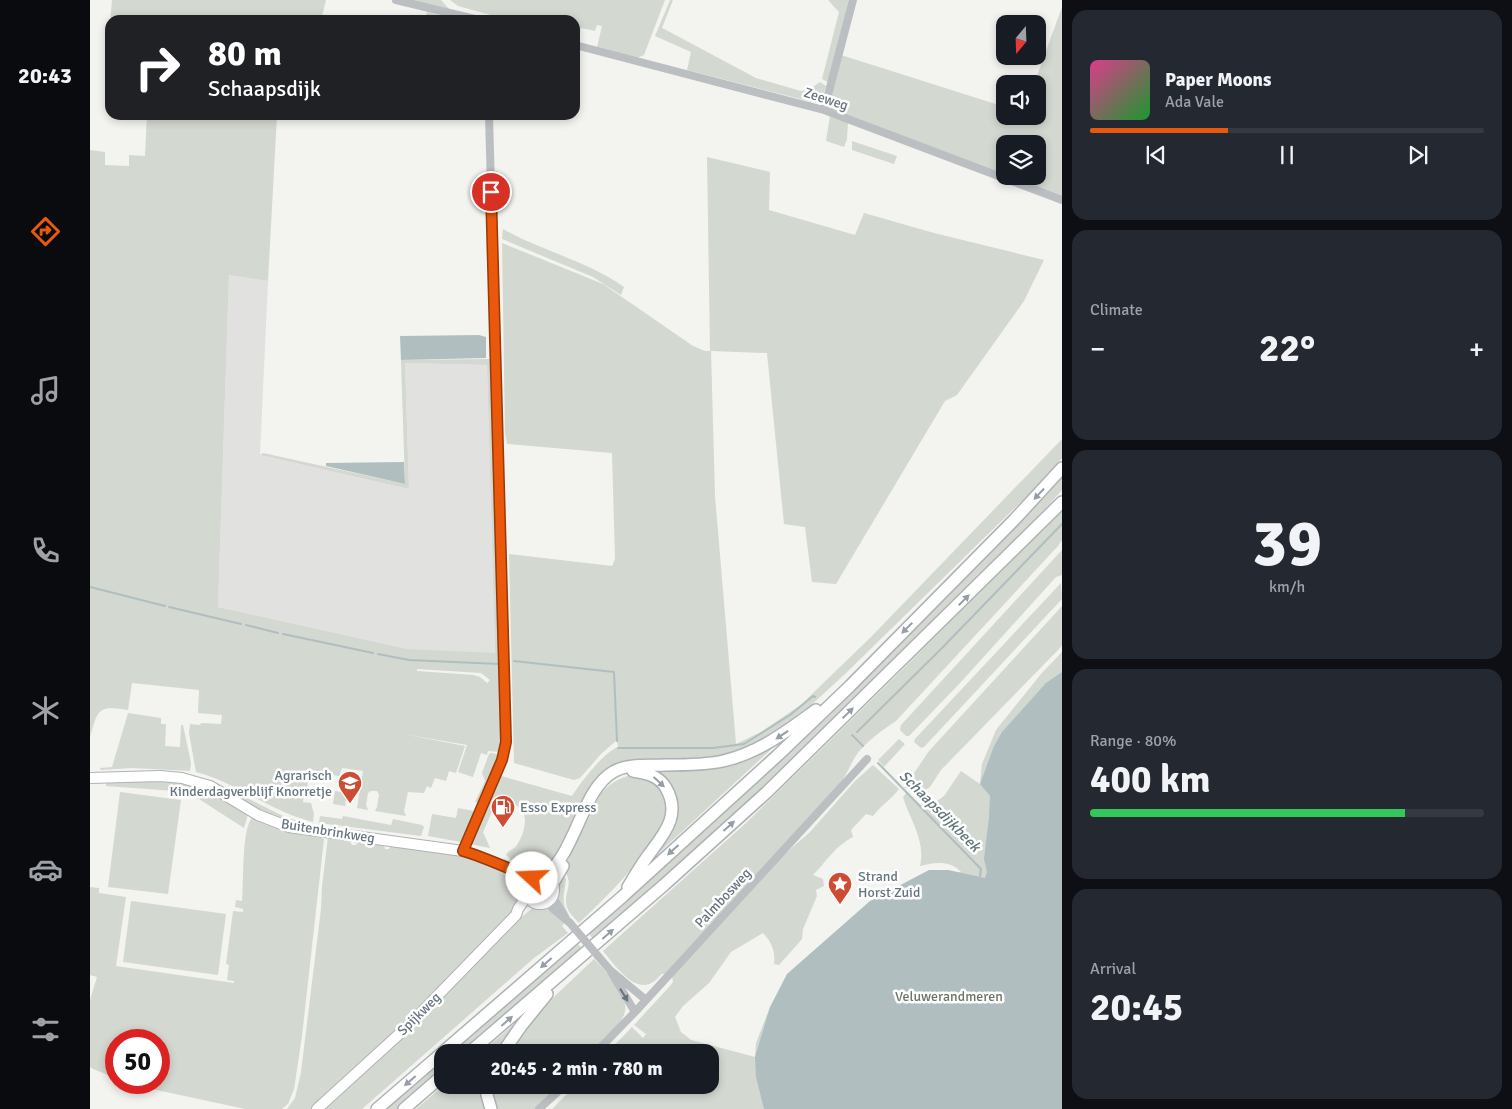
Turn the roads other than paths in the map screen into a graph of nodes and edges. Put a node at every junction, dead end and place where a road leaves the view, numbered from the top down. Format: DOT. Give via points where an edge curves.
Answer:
graph roads {
  1 [pos="396,0"];
  2 [pos="853,0"];
  3 [pos="458,15"];
  4 [pos="580,46"];
  5 [pos="824,110"];
  6 [pos="489,120"];
  7 [pos="1062,200"];
  8 [pos="1062,468"];
  9 [pos="1062,502"];
  10 [pos="850,686"];
  11 [pos="867,759"];
  12 [pos="90,778"];
  13 [pos="125,778"];
  14 [pos="90,782"];
  15 [pos="463,851"];
  16 [pos="549,879"];
  17 [pos="530,891"];
  18 [pos="622,897"];
  19 [pos="549,900"];
  20 [pos="610,970"];
  21 [pos="558,978"];
  22 [pos="646,1000"];
  23 [pos="635,1012"];
  24 [pos="453,1044"];
  25 [pos="480,1044"];
  26 [pos="509,1044"];
  27 [pos="604,1044"];
  28 [pos="434,1061"];
  29 [pos="434,1083"];
  30 [pos="487,1094"];
  31 [pos="555,1094"];
  32 [pos="317,1109"];
  33 [pos="377,1109"];
  34 [pos="404,1109"];
  35 [pos="491,1109"];
  36 [pos="539,1109"];
  1 -- 3 [label="street"];
  2 -- 5 [label="street"];
  4 -- 5 [label="street, Zeeweg"];
  5 -- 7 [label="street, Zeeweg"];
  6 -- 15 [label="street" via="506,742 502,760"];
  8 -- 10 [label="highway, one-way"];
  21 -- 9 [label="highway, one-way" via="767,792"];
  10 -- 16 [label="highway, one-way" via="780,736 737,757 707,763 636,766 615,771 601,781"];
  10 -- 18 [label="highway, one-way"];
  11 -- 22 [label="street, Palmbosweg"];
  12 -- 13 [label="main road, Buitenbrinkweg"];
  13 -- 14 [label="main road, Buitenbrinkweg"];
  13 -- 15 [label="main road, Buitenbrinkweg" via="171,776 200,782 258,815 289,827"];
  15 -- 17 [label="main road, Buitenbrinkweg" via="516,871"];
  16 -- 17 [label="main road" via="538,876"];
  16 -- 18 [label="highway, one-way" via="567,860 604,786 622,774 632,771 646,773 664,784 670,796 672,816"];
  16 -- 19 [label="main road" via="555,893"];
  17 -- 19 [label="main road"];
  17 -- 32 [label="main road, Spijkweg" via="516,915 406,1027"];
  18 -- 24 [label="highway, one-way"];
  19 -- 20 [label="street, bridge"];
  20 -- 22 [label="street"];
  20 -- 23 [label="street, one-way"];
  25 -- 21 [label="highway, one-way"];
  21 -- 26 [label="highway"];
  22 -- 23 [label="street, Palmbosweg"];
  23 -- 27 [label="street, Palmbosweg"];
  28 -- 33 [label="highway, one-way"];
  29 -- 34 [label="highway"];
  30 -- 35 [label="highway"];
  31 -- 36 [label="street"];
}
